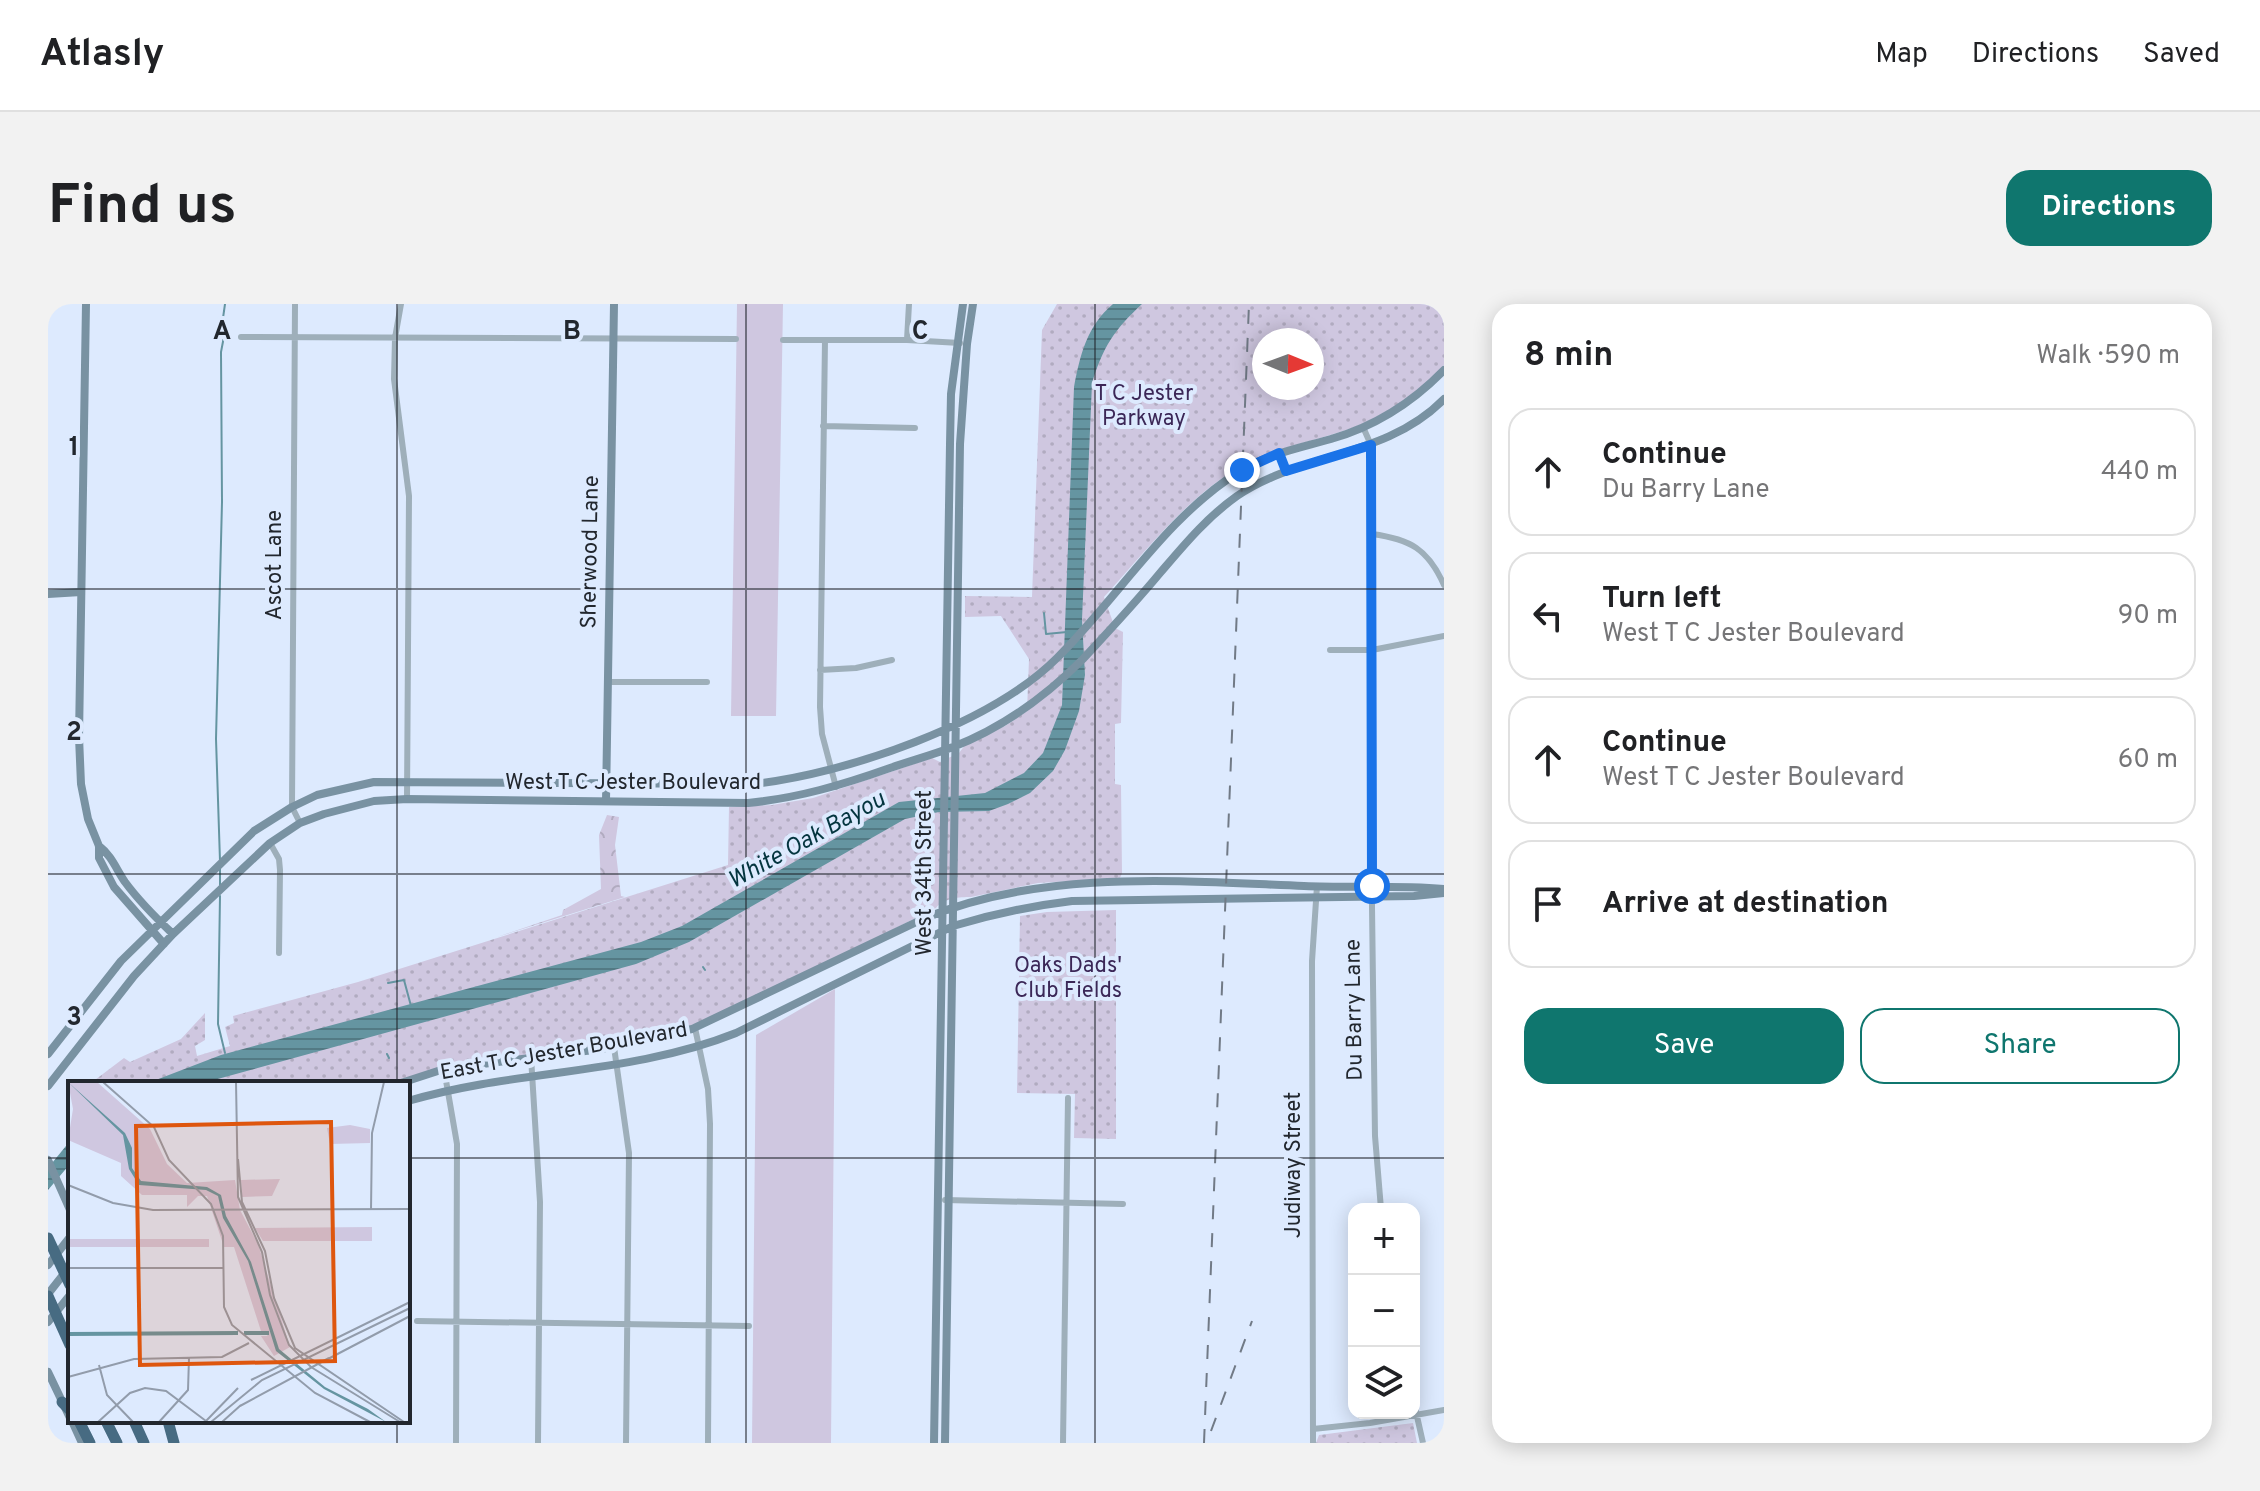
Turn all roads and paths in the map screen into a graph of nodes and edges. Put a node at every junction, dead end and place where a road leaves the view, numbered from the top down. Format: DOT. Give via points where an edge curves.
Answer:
graph roads {
  1 [pos="86,304"];
  2 [pos="295,304"];
  3 [pos="401,304"];
  4 [pos="614,304"];
  5 [pos="909,304"];
  6 [pos="963,304"];
  7 [pos="973,304"];
  8 [pos="241,337"];
  9 [pos="295,337"];
  10 [pos="395,338"];
  11 [pos="614,339"];
  12 [pos="736,339"];
  13 [pos="783,340"];
  14 [pos="825,340"];
  15 [pos="907,340"];
  16 [pos="956,342"];
  17 [pos="967,344"];
  18 [pos="1444,370"];
  19 [pos="1444,399"];
  20 [pos="823,426"];
  21 [pos="1363,427"];
  22 [pos="915,428"];
  23 [pos="1371,445"];
  24 [pos="1279,453"];
  25 [pos="1286,471"];
  26 [pos="1372,534"];
  27 [pos="1166,535"];
  28 [pos="1179,549"];
  29 [pos="1444,585"];
  30 [pos="81,592"];
  31 [pos="48,594"];
  32 [pos="1444,636"];
  33 [pos="1330,650"];
  34 [pos="1372,650"];
  35 [pos="892,660"];
  36 [pos="820,670"];
  37 [pos="607,682"];
  38 [pos="707,682"];
  39 [pos="1029,683"];
  40 [pos="1039,696"];
  41 [pos="955,724"];
  42 [pos="944,728"];
  43 [pos="955,746"];
  44 [pos="944,750"];
  45 [pos="831,770"];
  46 [pos="406,781"];
  47 [pos="606,782"];
  48 [pos="836,787"];
  49 [pos="407,799"];
  50 [pos="606,801"];
  51 [pos="292,807"];
  52 [pos="300,823"];
  53 [pos="948,831"];
  54 [pos="270,843"];
  55 [pos="99,846"];
  56 [pos="1190,883"];
  57 [pos="1071,884"];
  58 [pos="1317,886"];
  59 [pos="1372,886"];
  60 [pos="1444,891"];
  61 [pos="1317,897"];
  62 [pos="1372,897"];
  63 [pos="1072,901"];
  64 [pos="1189,901"];
  65 [pos="953,906"];
  66 [pos="943,910"];
  67 [pos="160,922"];
  68 [pos="953,926"];
  69 [pos="151,931"];
  70 [pos="943,932"];
  71 [pos="173,934"];
  72 [pos="164,944"];
  73 [pos="279,953"];
  74 [pos="816,971"];
  75 [pos="823,989"];
  76 [pos="81,1010"];
  77 [pos="96,1022"];
  78 [pos="695,1028"];
  79 [pos="941,1043"];
  80 [pos="952,1043"];
  81 [pos="614,1047"];
  82 [pos="701,1047"];
  83 [pos="48,1054"];
  84 [pos="531,1057"];
  85 [pos="617,1065"];
  86 [pos="444,1069"];
  87 [pos="532,1076"];
  88 [pos="407,1081"];
  89 [pos="48,1086"];
  90 [pos="448,1090"];
  91 [pos="1068,1098"];
  92 [pos="410,1100"];
  93 [pos="48,1160"];
  94 [pos="937,1200"];
  95 [pos="950,1200"];
  96 [pos="1066,1202"];
  97 [pos="1381,1203"];
  98 [pos="1123,1204"];
  99 [pos="68,1205"];
  100 [pos="48,1238"];
  101 [pos="68,1240"];
  102 [pos="48,1265"];
  103 [pos="68,1269"];
  104 [pos="68,1281"];
  105 [pos="936,1288"];
  106 [pos="948,1288"];
  107 [pos="48,1295"];
  108 [pos="68,1297"];
  109 [pos="417,1321"];
  110 [pos="456,1321"];
  111 [pos="48,1322"];
  112 [pos="539,1322"];
  113 [pos="627,1322"];
  114 [pos="709,1324"];
  115 [pos="749,1326"];
  116 [pos="68,1340"];
  117 [pos="48,1372"];
  118 [pos="935,1373"];
  119 [pos="946,1373"];
  120 [pos="66,1406"];
  121 [pos="1444,1410"];
  122 [pos="1420,1414"];
  123 [pos="1387,1419"];
  124 [pos="1418,1419"];
  125 [pos="73,1423"];
  126 [pos="80,1423"];
  127 [pos="107,1423"];
  128 [pos="135,1423"];
  129 [pos="169,1423"];
  130 [pos="1313,1429"];
  131 [pos="82,1443"];
  132 [pos="90,1443"];
  133 [pos="117,1443"];
  134 [pos="144,1443"];
  135 [pos="177,1443"];
  136 [pos="456,1443"];
  137 [pos="538,1443"];
  138 [pos="626,1443"];
  139 [pos="708,1443"];
  140 [pos="934,1443"];
  141 [pos="945,1443"];
  142 [pos="1063,1443"];
  143 [pos="1313,1443"];
  144 [pos="1423,1443"];
  1 -- 30 [label="main road"];
  2 -- 9 [label="street, Ascot Lane"];
  3 -- 10 [label="street"];
  4 -- 11 [label="main road, Sherwood Lane"];
  5 -- 15 [label="street"];
  6 -- 16 [label="main road, West 34th Street"];
  7 -- 17 [label="main road, West 34th Street"];
  8 -- 9 [label="street"];
  9 -- 10 [label="street"];
  9 -- 51 [label="street, Ascot Lane"];
  10 -- 11 [label="street"];
  10 -- 46 [label="street" via="396,407 409,496"];
  11 -- 12 [label="street"];
  11 -- 37 [label="main road, Sherwood Lane"];
  13 -- 14 [label="street"];
  14 -- 15 [label="street"];
  14 -- 20 [label="street"];
  15 -- 16 [label="street"];
  16 -- 17 [label="street"];
  16 -- 42 [label="main road, West 34th Street"];
  17 -- 41 [label="main road, West 34th Street"];
  18 -- 21 [label="main road, West T C Jester Boulevard" via="1405,406"];
  19 -- 23 [label="main road, West T C Jester Boulevard" via="1417,421"];
  20 -- 22 [label="street"];
  20 -- 36 [label="street"];
  21 -- 23 [label="street, Du Barry Lane"];
  21 -- 24 [label="main road, West T C Jester Boulevard"];
  23 -- 25 [label="main road, West T C Jester Boulevard"];
  23 -- 26 [label="street, Du Barry Lane"];
  24 -- 25 [label="main road"];
  24 -- 27 [label="main road, West T C Jester Boulevard" via="1217,487"];
  25 -- 28 [label="main road, West T C Jester Boulevard" via="1241,494"];
  26 -- 29 [label="street" via="1420,549 1435,564"];
  26 -- 34 [label="street, Du Barry Lane"];
  27 -- 28 [label="main road"];
  27 -- 39 [label="main road, West T C Jester Boulevard"];
  28 -- 40 [label="main road, West T C Jester Boulevard" via="1099,640"];
  30 -- 31 [label="main road"];
  30 -- 55 [label="main road" via="79,764 88,819"];
  32 -- 34 [label="street"];
  33 -- 34 [label="street"];
  34 -- 59 [label="street, Du Barry Lane"];
  35 -- 36 [label="street"];
  36 -- 45 [label="street" via="822,734"];
  37 -- 38 [label="street"];
  37 -- 47 [label="main road, Sherwood Lane"];
  39 -- 40 [label="main road"];
  39 -- 41 [label="main road, West T C Jester Boulevard"];
  40 -- 43 [label="main road, West T C Jester Boulevard"];
  41 -- 42 [label="main road, West T C Jester Boulevard"];
  41 -- 43 [label="main road, West 34th Street"];
  42 -- 44 [label="main road, West 34th Street"];
  42 -- 45 [label="main road, West T C Jester Boulevard"];
  43 -- 44 [label="main road, West T C Jester Boulevard"];
  43 -- 53 [label="main road, West 34th Street"];
  44 -- 48 [label="main road, West T C Jester Boulevard"];
  44 -- 53 [label="main road, West 34th Street"];
  45 -- 47 [label="main road, West T C Jester Boulevard" via="753,784"];
  45 -- 48 [label="street"];
  46 -- 47 [label="main road, West T C Jester Boulevard"];
  46 -- 49 [label="street"];
  46 -- 51 [label="main road, West T C Jester Boulevard" via="344,787"];
  47 -- 50 [label="main road, Sherwood Lane"];
  48 -- 50 [label="main road, West T C Jester Boulevard" via="748,803"];
  49 -- 50 [label="main road, West T C Jester Boulevard"];
  49 -- 52 [label="main road, West T C Jester Boulevard" via="374,801"];
  51 -- 52 [label="street, Ascot Lane"];
  51 -- 67 [label="main road, West T C Jester Boulevard" via="254,831"];
  52 -- 54 [label="main road, West T C Jester Boulevard"];
  53 -- 65 [label="main road, West 34th Street"];
  53 -- 66 [label="main road, West 34th Street"];
  54 -- 71 [label="main road, West T C Jester Boulevard"];
  54 -- 73 [label="street" via="280,870"];
  55 -- 67 [label="main road"];
  55 -- 69 [label="main road" via="99,858 114,887"];
  56 -- 57 [label="main road"];
  56 -- 58 [label="main road"];
  56 -- 64 [label="main road"];
  57 -- 63 [label="main road"];
  57 -- 65 [label="main road, East T C Jester Boulevard"];
  58 -- 59 [label="main road"];
  58 -- 61 [label="street, Judiway Street"];
  59 -- 60 [label="main road"];
  59 -- 62 [label="street, Du Barry Lane"];
  60 -- 62 [label="main road, East T C Jester Boulevard"];
  61 -- 62 [label="main road, East T C Jester Boulevard"];
  61 -- 64 [label="main road, East T C Jester Boulevard"];
  61 -- 130 [label="street, Judiway Street" via="1312,961"];
  62 -- 97 [label="street, Du Barry Lane"];
  63 -- 64 [label="main road, East T C Jester Boulevard"];
  63 -- 68 [label="main road, East T C Jester Boulevard" via="990,914"];
  65 -- 66 [label="main road, East T C Jester Boulevard"];
  65 -- 68 [label="main road, West 34th Street"];
  66 -- 70 [label="main road, West 34th Street"];
  66 -- 74 [label="main road, East T C Jester Boulevard"];
  67 -- 69 [label="main road, West T C Jester Boulevard"];
  67 -- 71 [label="main road"];
  68 -- 70 [label="main road, East T C Jester Boulevard"];
  68 -- 80 [label="main road, West 34th Street"];
  69 -- 72 [label="main road"];
  69 -- 76 [label="main road, West T C Jester Boulevard"];
  70 -- 75 [label="main road, East T C Jester Boulevard"];
  70 -- 79 [label="main road, West 34th Street"];
  71 -- 72 [label="main road, West T C Jester Boulevard"];
  72 -- 77 [label="main road, West T C Jester Boulevard"];
  74 -- 75 [label="main road"];
  74 -- 78 [label="main road, East T C Jester Boulevard"];
  75 -- 82 [label="main road, East T C Jester Boulevard"];
  76 -- 77 [label="main road"];
  76 -- 83 [label="main road, West T C Jester Boulevard"];
  77 -- 89 [label="main road, West T C Jester Boulevard"];
  78 -- 81 [label="main road, East T C Jester Boulevard"];
  78 -- 82 [label="street"];
  79 -- 80 [label="main road"];
  79 -- 94 [label="main road, West 34th Street"];
  80 -- 95 [label="main road, West 34th Street"];
  81 -- 84 [label="main road, East T C Jester Boulevard"];
  81 -- 85 [label="street"];
  82 -- 85 [label="main road, East T C Jester Boulevard"];
  82 -- 114 [label="street" via="710,1124"];
  84 -- 86 [label="main road, East T C Jester Boulevard"];
  84 -- 87 [label="street"];
  85 -- 87 [label="main road, East T C Jester Boulevard"];
  85 -- 113 [label="street" via="629,1153"];
  86 -- 88 [label="main road, East T C Jester Boulevard"];
  86 -- 90 [label="street"];
  87 -- 90 [label="main road, East T C Jester Boulevard"];
  87 -- 112 [label="street" via="540,1202"];
  90 -- 92 [label="main road, East T C Jester Boulevard"];
  90 -- 110 [label="street" via="457,1144"];
  91 -- 96 [label="street"];
  93 -- 99 [label="main road"];
  94 -- 95 [label="street"];
  94 -- 105 [label="main road, West 34th Street"];
  95 -- 96 [label="street"];
  95 -- 106 [label="main road, West 34th Street"];
  96 -- 98 [label="street"];
  96 -- 142 [label="street"];
  100 -- 104 [label="highway"];
  101 -- 102 [label="main road"];
  103 -- 107 [label="main road"];
  105 -- 106 [label="main road"];
  105 -- 118 [label="main road, West 34th Street"];
  106 -- 119 [label="main road, West 34th Street"];
  107 -- 116 [label="highway"];
  108 -- 111 [label="main road"];
  109 -- 110 [label="street"];
  110 -- 112 [label="street"];
  110 -- 136 [label="street"];
  112 -- 113 [label="street"];
  112 -- 137 [label="street"];
  113 -- 114 [label="street"];
  113 -- 138 [label="street"];
  114 -- 115 [label="street"];
  114 -- 139 [label="street"];
  117 -- 120 [label="main road"];
  118 -- 119 [label="main road"];
  118 -- 140 [label="main road, West 34th Street"];
  119 -- 141 [label="main road, West 34th Street"];
  121 -- 122 [label="street"];
  123 -- 130 [label="street"];
  124 -- 144 [label="street"];
  125 -- 131 [label="main road"];
  126 -- 132 [label="highway"];
  127 -- 133 [label="highway"];
  128 -- 134 [label="highway"];
  129 -- 135 [label="highway"];
  130 -- 143 [label="street, Judiway Street"];
}
